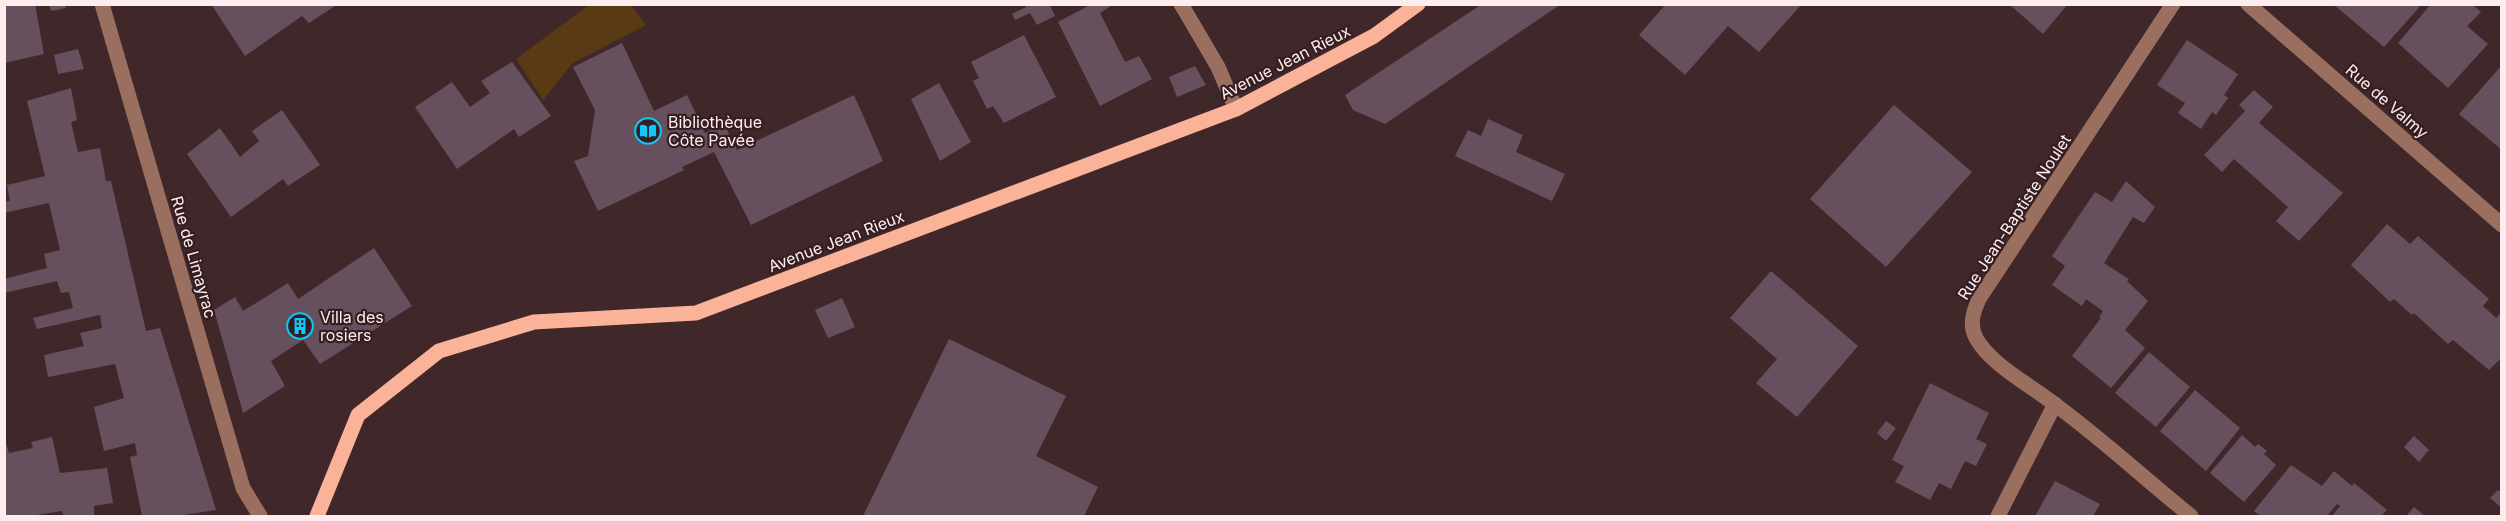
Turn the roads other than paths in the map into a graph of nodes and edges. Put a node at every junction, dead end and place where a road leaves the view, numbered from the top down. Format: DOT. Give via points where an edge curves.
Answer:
graph roads {
  1 [pos="102,4"];
  2 [pos="1181,4"];
  3 [pos="1419,4"];
  4 [pos="2174,4"];
  5 [pos="2248,4"];
  6 [pos="1236,109"];
  7 [pos="2502,225"];
  8 [pos="2055,404"];
  9 [pos="260,516"];
  10 [pos="316,516"];
  11 [pos="1998,516"];
  12 [pos="2191,516"];
  1 -- 9 [label="street, Rue de Limayrac" via="243,488"];
  2 -- 6 [label="street" via="1218,67"];
  3 -- 6 [label="main road, Avenue Jean Rieux" via="1374,36"];
  4 -- 8 [label="street, Rue Jean-Baptiste Noulet" via="1979,299 1973,314 1974,333 1987,351"];
  5 -- 7 [label="street, Rue de Valmy"];
  6 -- 10 [label="main road, Avenue Jean Rieux" via="696,313 534,322 439,351 358,415"];
  8 -- 11 [label="street"];
  8 -- 12 [label="street, Rue Jean-Baptiste Noulet"];
}
